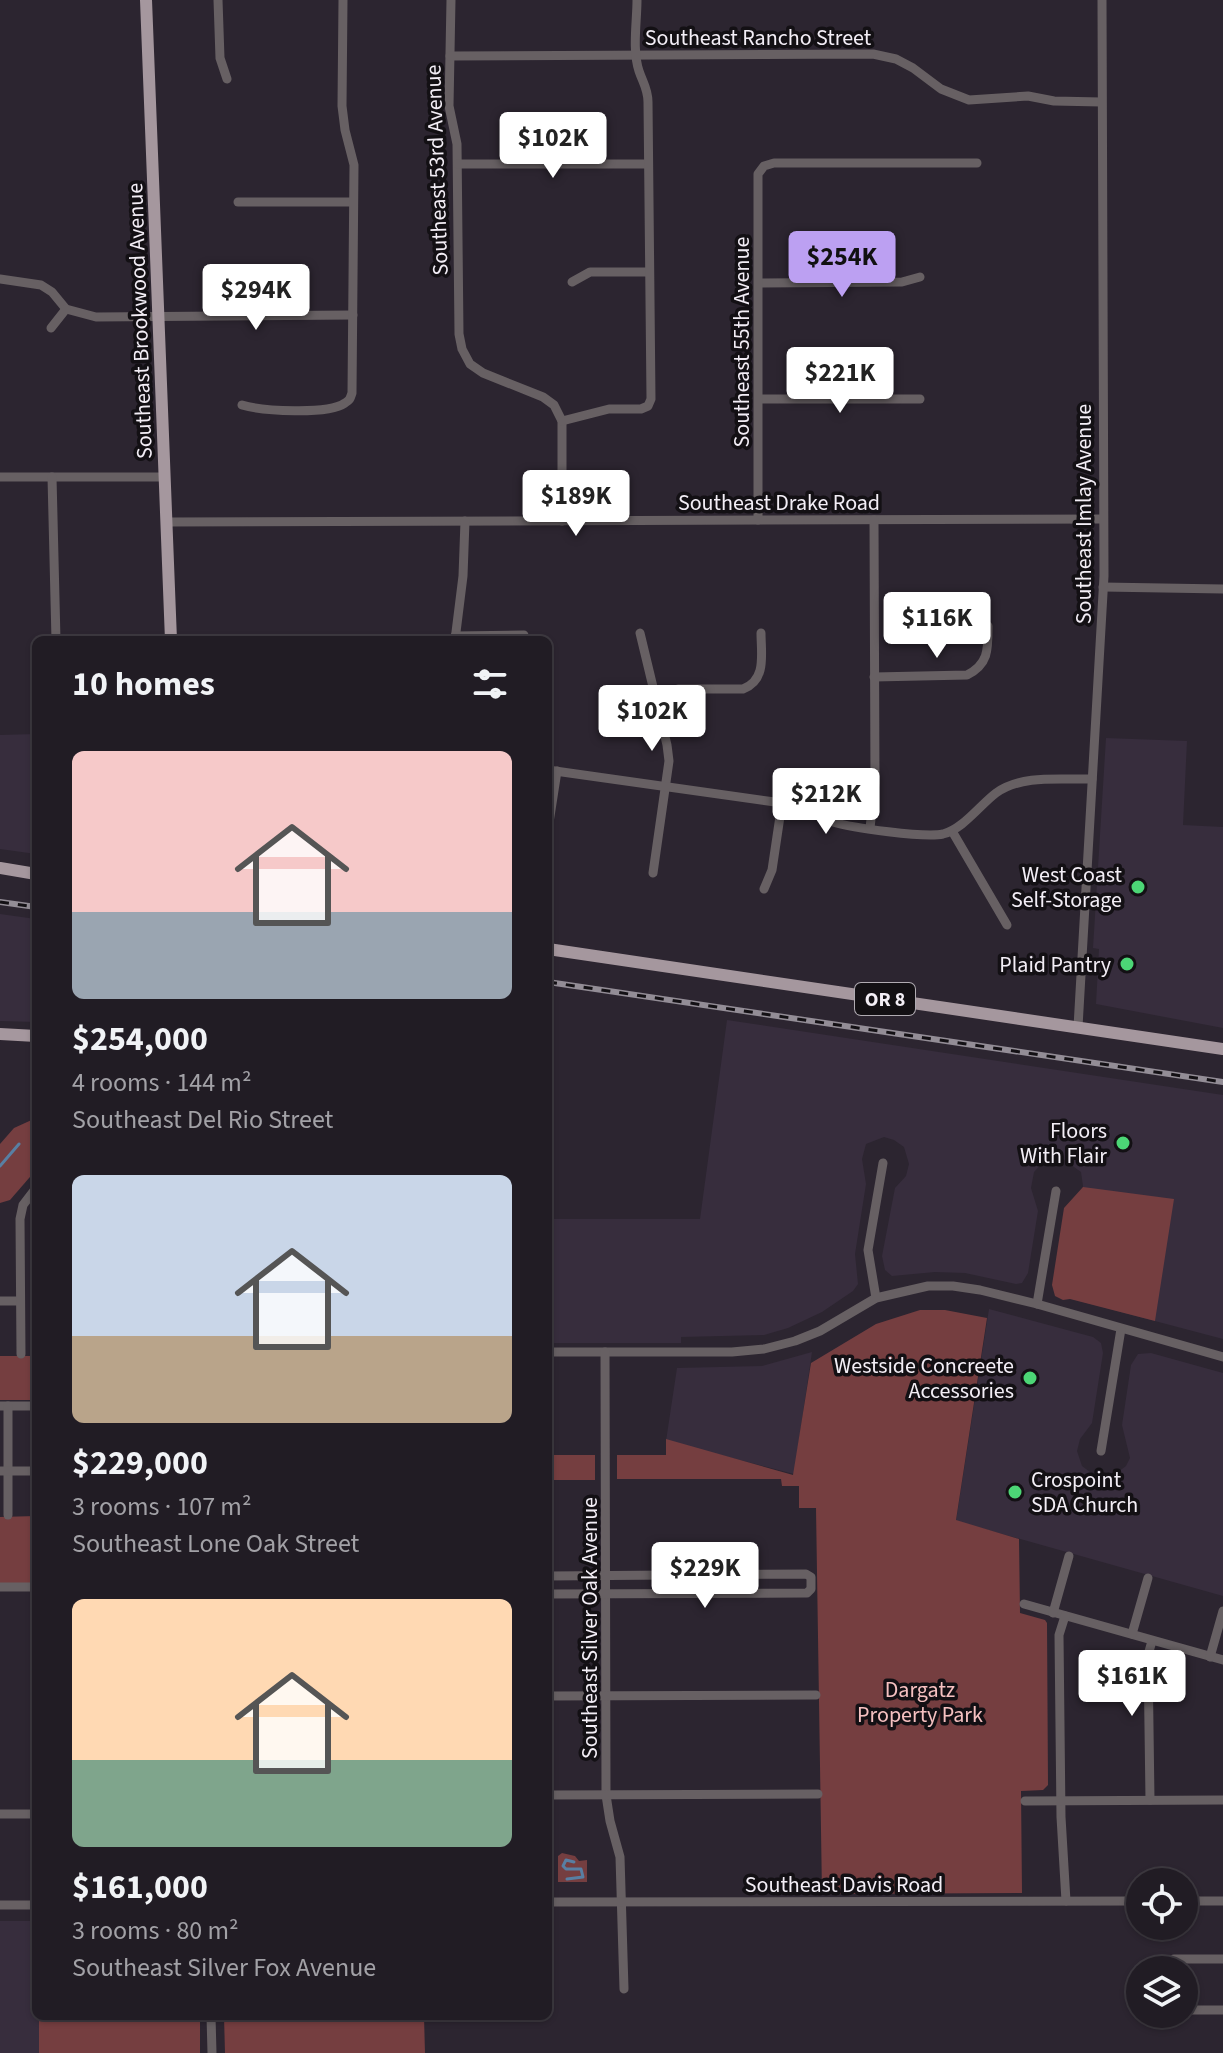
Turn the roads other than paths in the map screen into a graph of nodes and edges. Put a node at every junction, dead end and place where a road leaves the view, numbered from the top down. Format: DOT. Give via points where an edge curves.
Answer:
graph roads {
  1 [pos="146,0"];
  2 [pos="218,0"];
  3 [pos="343,0"];
  4 [pos="451,0"];
  5 [pos="637,0"];
  6 [pos="1102,0"];
  7 [pos="636,54"];
  8 [pos="450,56"];
  9 [pos="227,79"];
  10 [pos="1101,102"];
  11 [pos="977,163"];
  12 [pos="458,164"];
  13 [pos="648,164"];
  14 [pos="238,202"];
  15 [pos="353,202"];
  16 [pos="649,272"];
  17 [pos="920,277"];
  18 [pos="0,279"];
  19 [pos="572,282"];
  20 [pos="759,283"];
  21 [pos="66,309"];
  22 [pos="159,315"];
  23 [pos="353,315"];
  24 [pos="51,328"];
  25 [pos="759,399"];
  26 [pos="920,399"];
  27 [pos="242,405"];
  28 [pos="562,421"];
  29 [pos="0,477"];
  30 [pos="52,477"];
  31 [pos="165,477"];
  32 [pos="1103,519"];
  33 [pos="758,520"];
  34 [pos="874,520"];
  35 [pos="465,521"];
  36 [pos="562,521"];
  37 [pos="167,522"];
  38 [pos="1103,587"];
  39 [pos="1223,589"];
  40 [pos="988,626"];
  41 [pos="640,633"];
  42 [pos="761,633"];
  43 [pos="524,635"];
  44 [pos="56,636"];
  45 [pos="171,636"];
  46 [pos="455,636"];
  47 [pos="501,636"];
  48 [pos="874,677"];
  49 [pos="655,695"];
  50 [pos="552,770"];
  51 [pos="1092,779"];
  52 [pos="666,788"];
  53 [pos="782,803"];
  54 [pos="870,828"];
  55 [pos="952,831"];
  56 [pos="0,868"];
  57 [pos="32,873"];
  58 [pos="653,873"];
  59 [pos="764,889"];
  60 [pos="1007,925"];
  61 [pos="552,950"];
  62 [pos="1078,1027"];
  63 [pos="0,1034"];
  64 [pos="32,1036"];
  65 [pos="1223,1049"];
  66 [pos="883,1163"];
  67 [pos="1056,1191"];
  68 [pos="32,1193"];
  69 [pos="876,1298"];
  70 [pos="0,1301"];
  71 [pos="20,1301"];
  72 [pos="1037,1304"];
  73 [pos="1121,1329"];
  74 [pos="552,1352"];
  75 [pos="605,1352"];
  76 [pos="21,1354"];
  77 [pos="1223,1357"];
  78 [pos="4,1406"];
  79 [pos="32,1406"];
  80 [pos="1101,1451"];
  81 [pos="4,1471"];
  82 [pos="32,1471"];
  83 [pos="8,1515"];
  84 [pos="1069,1556"];
  85 [pos="552,1576"];
  86 [pos="607,1576"];
  87 [pos="1148,1578"];
  88 [pos="0,1587"];
  89 [pos="32,1587"];
  90 [pos="607,1593"];
  91 [pos="552,1594"];
  92 [pos="1024,1604"];
  93 [pos="1223,1611"];
  94 [pos="1053,1613"];
  95 [pos="1065,1616"];
  96 [pos="1132,1634"];
  97 [pos="1152,1641"];
  98 [pos="1210,1657"];
  99 [pos="1223,1660"];
  100 [pos="607,1695"];
  101 [pos="816,1695"];
  102 [pos="552,1696"];
  103 [pos="818,1794"];
  104 [pos="552,1795"];
  105 [pos="606,1795"];
  106 [pos="1150,1800"];
  107 [pos="1223,1800"];
  108 [pos="1025,1801"];
  109 [pos="1060,1801"];
  110 [pos="0,1814"];
  111 [pos="32,1814"];
  112 [pos="1066,1901"];
  113 [pos="1126,1901"];
  114 [pos="1198,1901"];
  115 [pos="1223,1901"];
  116 [pos="552,1902"];
  117 [pos="623,1902"];
  118 [pos="0,1905"];
  119 [pos="32,1905"];
  120 [pos="1198,1959"];
  121 [pos="1223,1959"];
  122 [pos="624,1989"];
  123 [pos="1198,2010"];
  124 [pos="1223,2010"];
  125 [pos="211,2020"];
  126 [pos="212,2053"];
  1 -- 22 [label="main road, Southeast Brookwood Avenue"];
  2 -- 9 [label="street" via="220,58"];
  3 -- 15 [label="street" via="342,106 354,165"];
  4 -- 8 [label="street, Southeast 53rd Avenue"];
  5 -- 7 [label="street"];
  6 -- 10 [label="street, Southeast Imlay Avenue"];
  7 -- 8 [label="street, Southeast Rancho Street"];
  7 -- 10 [label="street, Southeast Rancho Street" via="873,54 896,59 941,89 969,100 1028,96"];
  7 -- 13 [label="street" via="647,88"];
  8 -- 12 [label="street, Southeast 53rd Avenue" via="449,106"];
  10 -- 32 [label="street, Southeast Imlay Avenue"];
  11 -- 20 [label="street, Southeast 55th Avenue" via="764,166 758,174"];
  12 -- 13 [label="street"];
  12 -- 28 [label="street, Southeast 53rd Avenue" via="462,349 483,373 543,397"];
  13 -- 16 [label="street"];
  14 -- 15 [label="street"];
  15 -- 23 [label="street"];
  16 -- 19 [label="street" via="590,272"];
  16 -- 28 [label="street" via="648,406"];
  17 -- 20 [label="street" via="902,282"];
  18 -- 21 [label="street" via="41,285"];
  20 -- 25 [label="street, Southeast 55th Avenue"];
  21 -- 22 [label="street" via="96,317"];
  21 -- 24 [label="street"];
  22 -- 23 [label="street"];
  22 -- 31 [label="main road, Southeast Brookwood Avenue"];
  23 -- 27 [label="street" via="354,386 345,403 330,409"];
  25 -- 26 [label="street"];
  25 -- 33 [label="street, Southeast 55th Avenue"];
  28 -- 36 [label="street"];
  29 -- 30 [label="street"];
  30 -- 31 [label="street"];
  30 -- 44 [label="street"];
  31 -- 37 [label="main road, Southeast Brookwood Avenue"];
  32 -- 34 [label="street, Southeast Drake Road"];
  32 -- 38 [label="street, Southeast Imlay Avenue"];
  33 -- 34 [label="street, Southeast Drake Road"];
  33 -- 36 [label="street, Southeast Drake Road"];
  34 -- 48 [label="street"];
  35 -- 36 [label="street, Southeast Drake Road"];
  35 -- 37 [label="street, Southeast Drake Road"];
  35 -- 46 [label="street"];
  37 -- 45 [label="main road, Southeast Brookwood Avenue"];
  38 -- 39 [label="street"];
  38 -- 51 [label="street, Southeast Imlay Avenue"];
  40 -- 48 [label="street" via="986,658 967,675"];
  41 -- 49 [label="street"];
  42 -- 49 [label="street" via="761,670 751,686"];
  43 -- 47 [label="street"];
  48 -- 54 [label="street"];
  49 -- 52 [label="street" via="669,761"];
  50 -- 52 [label="street"];
  51 -- 55 [label="street" via="1010,785"];
  51 -- 62 [label="street, Southeast Imlay Avenue"];
  52 -- 53 [label="street"];
  52 -- 58 [label="street"];
  53 -- 54 [label="street" via="836,823"];
  53 -- 59 [label="street"];
  54 -- 55 [label="street" via="925,835"];
  55 -- 60 [label="street"];
  56 -- 57 [label="main road"];
  61 -- 62 [label="main road, OR 8"];
  62 -- 65 [label="main road, OR 8"];
  63 -- 64 [label="main road"];
  66 -- 69 [label="street" via="868,1250"];
  67 -- 72 [label="street"];
  68 -- 71 [label="street" via="20,1219"];
  69 -- 72 [label="street" via="953,1286"];
  69 -- 75 [label="street" via="820,1331 764,1349"];
  70 -- 71 [label="street"];
  71 -- 76 [label="street"];
  72 -- 73 [label="street"];
  73 -- 77 [label="street"];
  73 -- 80 [label="street"];
  74 -- 75 [label="street"];
  75 -- 86 [label="street, Southeast Silver Oak Avenue"];
  78 -- 79 [label="street"];
  78 -- 81 [label="street"];
  81 -- 82 [label="street"];
  81 -- 83 [label="street"];
  84 -- 94 [label="street"];
  85 -- 86 [label="street"];
  86 -- 90 [label="street, Southeast Silver Oak Avenue"];
  86 -- 90 [label="street" via="806,1574 811,1589"];
  87 -- 96 [label="street"];
  88 -- 89 [label="street"];
  90 -- 91 [label="street"];
  90 -- 100 [label="street, Southeast Silver Oak Avenue"];
  92 -- 94 [label="street"];
  93 -- 98 [label="street"];
  94 -- 95 [label="street"];
  95 -- 96 [label="street"];
  95 -- 109 [label="street" via="1059,1635"];
  96 -- 97 [label="street"];
  97 -- 98 [label="street"];
  97 -- 106 [label="street"];
  98 -- 99 [label="street"];
  100 -- 101 [label="street"];
  100 -- 102 [label="street"];
  100 -- 105 [label="street, Southeast Silver Oak Avenue"];
  103 -- 105 [label="street"];
  104 -- 105 [label="street"];
  105 -- 117 [label="street, Southeast Silver Oak Avenue" via="620,1857"];
  106 -- 107 [label="street"];
  106 -- 109 [label="street"];
  108 -- 109 [label="street"];
  109 -- 112 [label="street"];
  110 -- 111 [label="street"];
  112 -- 113 [label="street, Southeast Davis Road"];
  112 -- 117 [label="street, Southeast Davis Road"];
  114 -- 115 [label="street"];
  116 -- 117 [label="street, Southeast Davis Road"];
  117 -- 122 [label="street, Southeast Silver Oak Avenue"];
  118 -- 119 [label="street"];
  120 -- 121 [label="street"];
  123 -- 124 [label="street"];
  125 -- 126 [label="street"];
}
